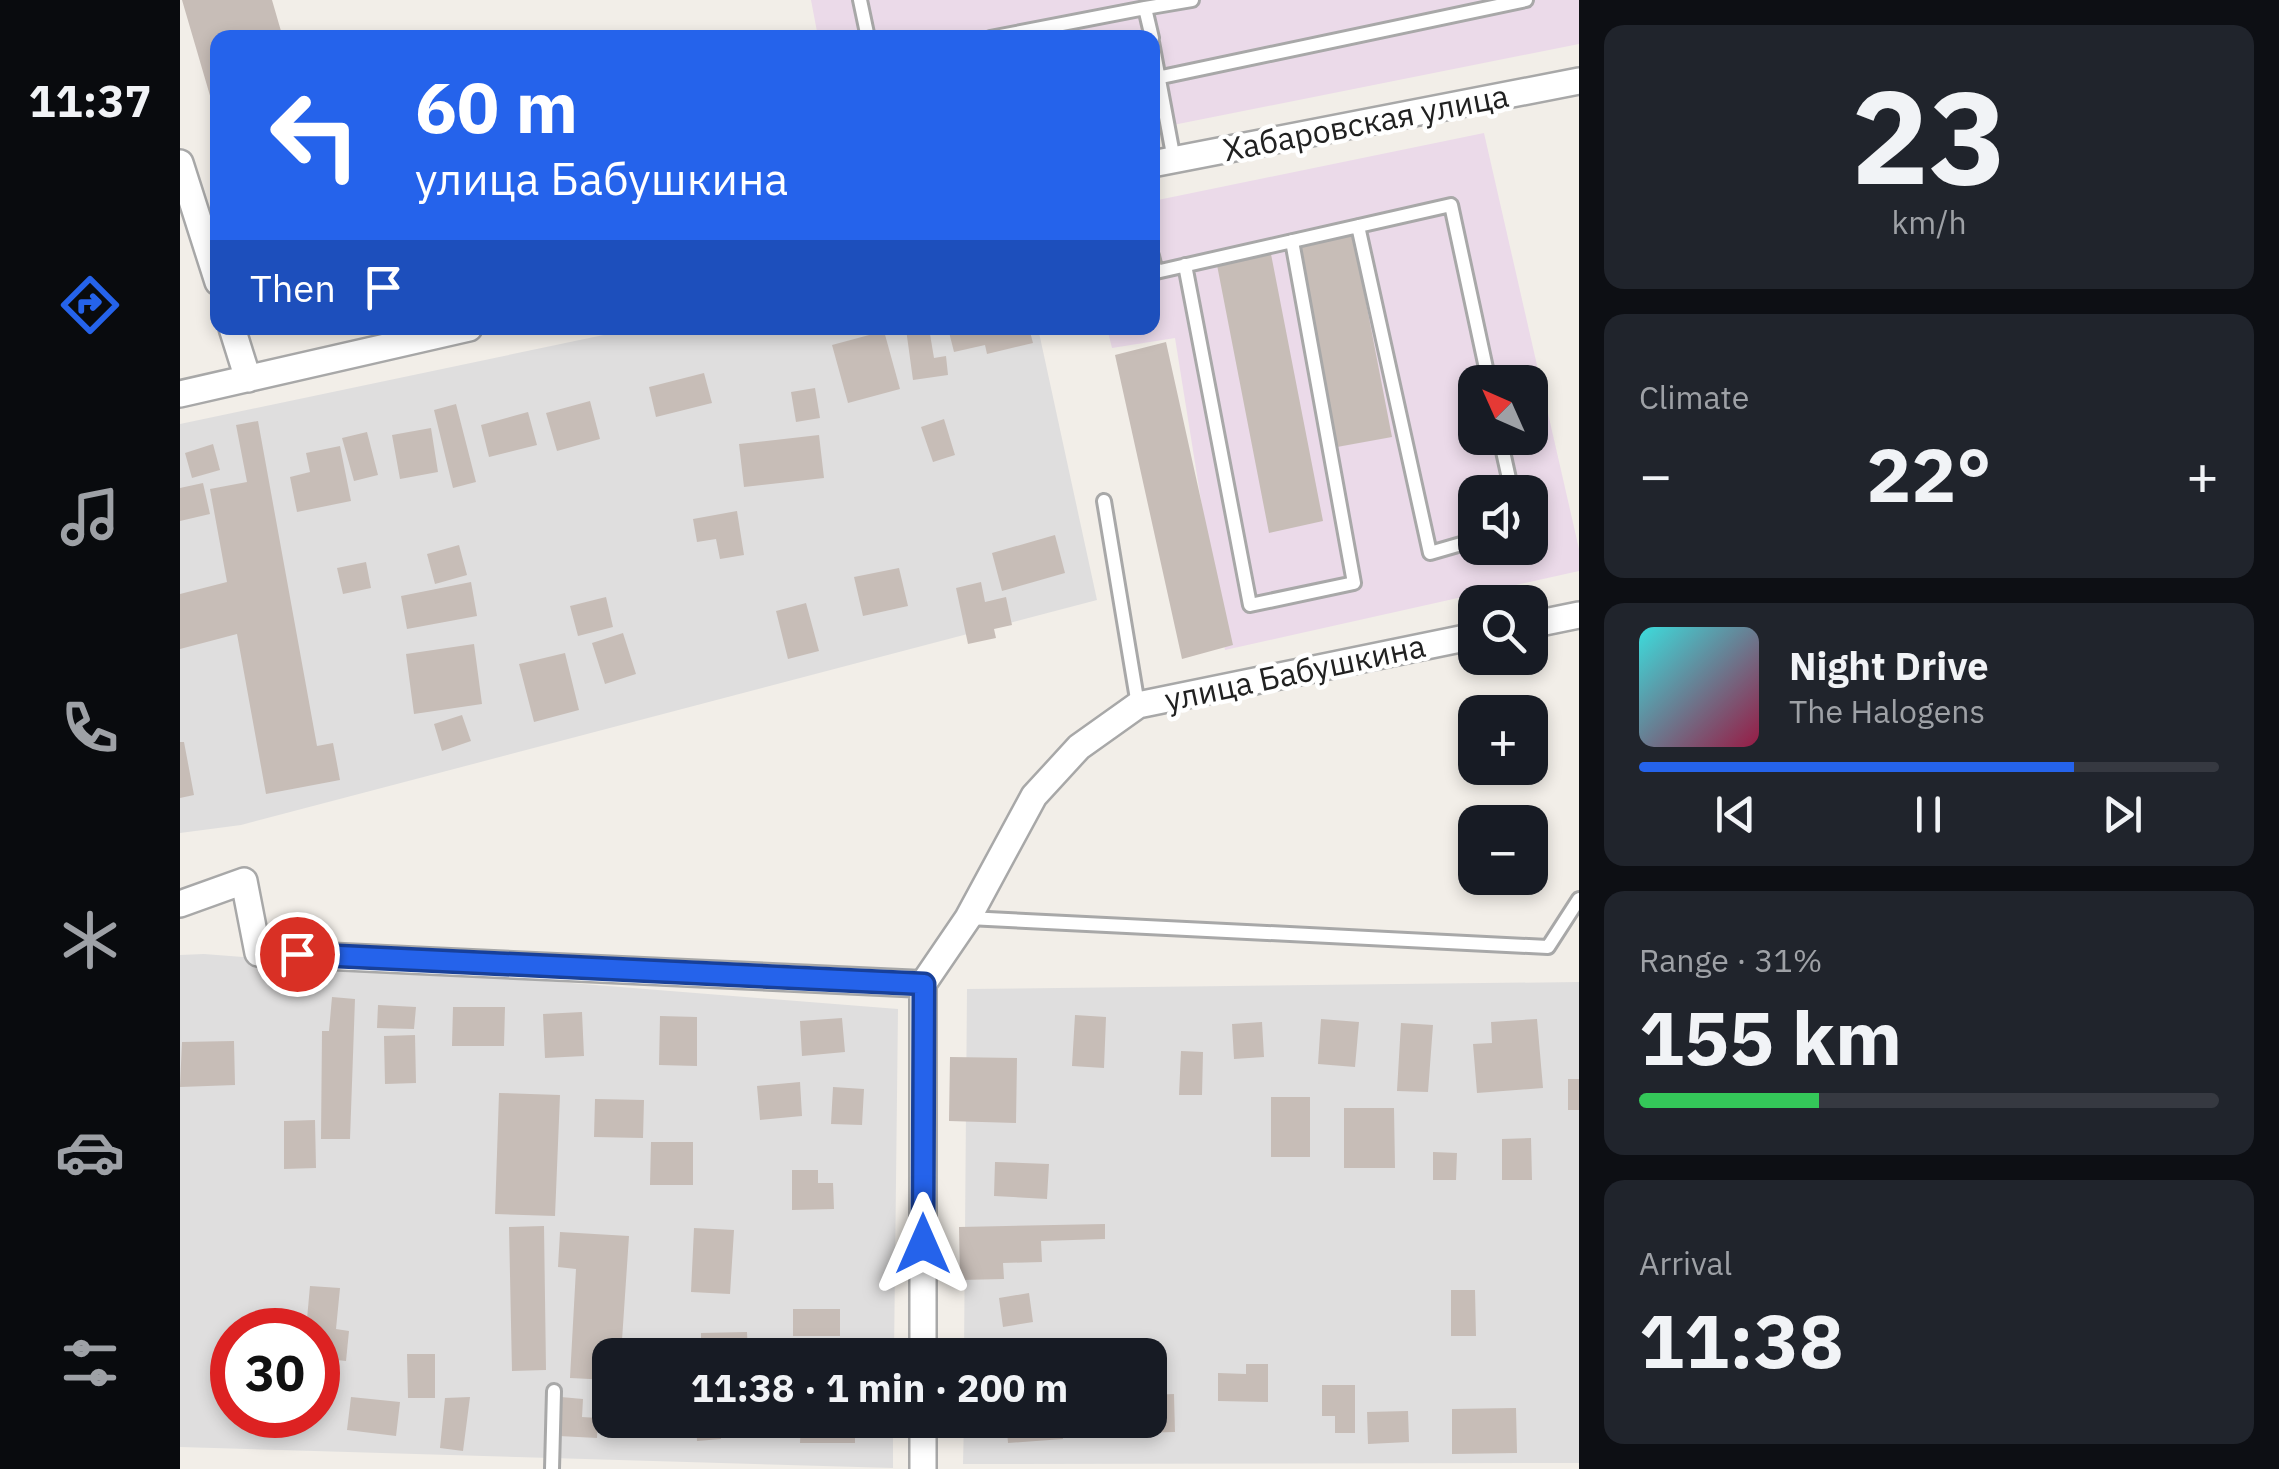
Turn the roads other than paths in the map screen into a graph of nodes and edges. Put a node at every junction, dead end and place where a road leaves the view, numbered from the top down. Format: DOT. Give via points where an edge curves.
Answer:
graph roads {
  1 [pos="860,0"];
  2 [pos="1192,0"];
  3 [pos="1526,0"];
  4 [pos="1145,8"];
  5 [pos="866,30"];
  6 [pos="1031,30"];
  7 [pos="1150,30"];
  8 [pos="1160,77"];
  9 [pos="1579,81"];
  10 [pos="1160,126"];
  11 [pos="1163,162"];
  12 [pos="180,163"];
  13 [pos="1358,226"];
  14 [pos="1292,241"];
  15 [pos="210,257"];
  16 [pos="1184,265"];
  17 [pos="1160,271"];
  18 [pos="234,335"];
  19 [pos="440,335"];
  20 [pos="1485,365"];
  21 [pos="248,379"];
  22 [pos="180,394"];
  23 [pos="1104,501"];
  24 [pos="1458,545"];
  25 [pos="1579,615"];
  26 [pos="1548,621"];
  27 [pos="1458,639"];
  28 [pos="1138,705"];
  29 [pos="1579,899"];
  30 [pos="180,904"];
  31 [pos="968,918"];
  32 [pos="924,984"];
  33 [pos="923,1338"];
  34 [pos="554,1390"];
  35 [pos="923,1438"];
  36 [pos="552,1469"];
  37 [pos="923,1469"];
  1 -- 5 [label="lane"];
  2 -- 4 [label="lane"];
  3 -- 8 [label="lane"];
  4 -- 6 [label="lane"];
  4 -- 7 [label="lane"];
  9 -- 11 [label="street, Хабаровская улица"];
  10 -- 11 [label="lane"];
  12 -- 15 [label="street"];
  13 -- 14 [label="lane"];
  13 -- 20 [label="lane" via="1451,205"];
  13 -- 24 [label="lane" via="1430,553"];
  14 -- 16 [label="lane"];
  14 -- 16 [label="lane" via="1354,584 1250,605"];
  16 -- 17 [label="lane"];
  18 -- 21 [label="street"];
  19 -- 21 [label="street"];
  21 -- 22 [label="street"];
  23 -- 28 [label="lane"];
  25 -- 26 [label="street"];
  27 -- 28 [label="street, улица Бабушкина"];
  28 -- 31 [label="street, улица Бабушкина" via="1078,747 1034,796"];
  29 -- 31 [label="lane" via="1548,946"];
  30 -- 32 [label="street" via="244,881 258,953"];
  31 -- 32 [label="street, улица Бабушкина"];
  32 -- 33 [label="street"];
  34 -- 36 [label="lane"];
  35 -- 37 [label="street"];
}
